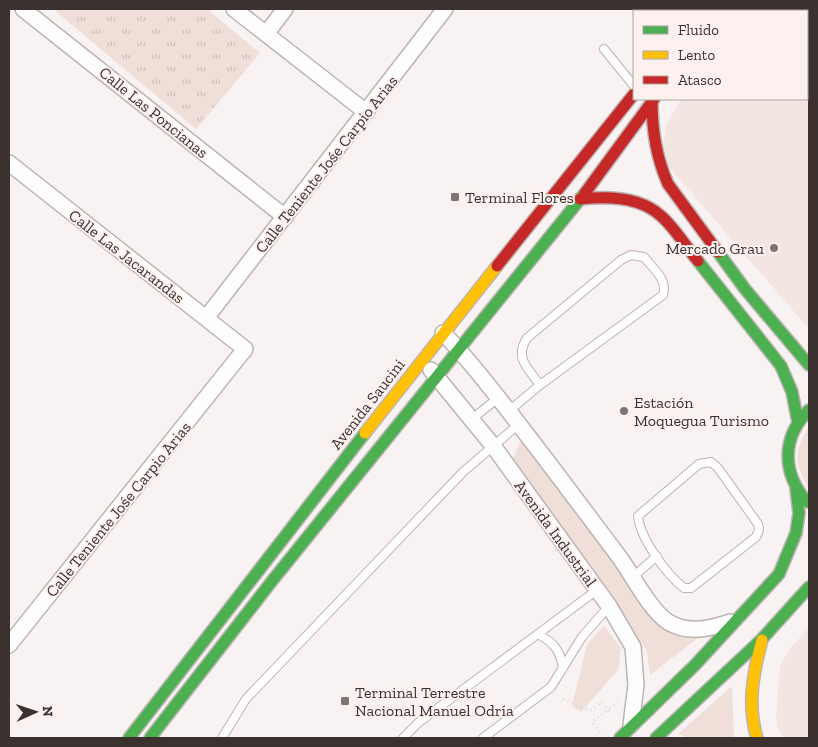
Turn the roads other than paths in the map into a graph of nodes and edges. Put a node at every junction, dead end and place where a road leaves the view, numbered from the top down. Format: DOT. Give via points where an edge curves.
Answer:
graph roads {
  1 [pos="23,9"];
  2 [pos="234,9"];
  3 [pos="285,9"];
  4 [pos="445,9"];
  5 [pos="266,34"];
  6 [pos="604,49"];
  7 [pos="633,85"];
  8 [pos="633,95"];
  9 [pos="651,100"];
  10 [pos="366,112"];
  11 [pos="9,164"];
  12 [pos="580,199"];
  13 [pos="285,217"];
  14 [pos="206,318"];
  15 [pos="443,334"];
  16 [pos="245,348"];
  17 [pos="460,350"];
  18 [pos="422,360"];
  19 [pos="809,365"];
  20 [pos="437,377"];
  21 [pos="540,385"];
  22 [pos="498,398"];
  23 [pos="809,410"];
  24 [pos="509,411"];
  25 [pos="472,419"];
  26 [pos="798,423"];
  27 [pos="519,424"];
  28 [pos="494,447"];
  29 [pos="796,489"];
  30 [pos="809,504"];
  31 [pos="283,538"];
  32 [pos="296,551"];
  33 [pos="657,556"];
  34 [pos="258,570"];
  35 [pos="634,576"];
  36 [pos="272,581"];
  37 [pos="809,587"];
  38 [pos="597,590"];
  39 [pos="609,606"];
  40 [pos="736,620"];
  41 [pos="538,634"];
  42 [pos="762,639"];
  43 [pos="9,645"];
  44 [pos="563,668"];
  45 [pos="631,728"];
  46 [pos="129,738"];
  47 [pos="150,738"];
  48 [pos="222,738"];
  49 [pos="403,738"];
  50 [pos="483,738"];
  51 [pos="620,738"];
  52 [pos="656,738"];
  53 [pos="757,738"];
  1 -- 13 [label="street, Calle Las Poncianas"];
  2 -- 5 [label="street"];
  3 -- 5 [label="street"];
  4 -- 10 [label="street, Calle Teniente Jośe Carpio Arias"];
  5 -- 10 [label="street"];
  6 -- 7 [label="lane"];
  8 -- 15 [label="main road, Avenida Saucini"];
  9 -- 12 [label="main road"];
  9 -- 19 [label="main road" via="658,166 668,184 745,289"];
  10 -- 13 [label="street, Calle Teniente Jośe Carpio Arias"];
  11 -- 14 [label="street, Calle Las Jacarandas"];
  12 -- 17 [label="main road"];
  12 -- 26 [label="main road" via="621,197 642,203 661,215 781,366 792,392"];
  13 -- 14 [label="street, Calle Teniente Jośe Carpio Arias"];
  14 -- 16 [label="street, Calle Las Jacarandas"];
  15 -- 17 [label="street"];
  15 -- 18 [label="main road, Avenida Saucini"];
  16 -- 43 [label="street, Calle Teniente Jośe Carpio Arias"];
  17 -- 20 [label="main road"];
  17 -- 22 [label="street"];
  18 -- 20 [label="street, Avenida Industrial"];
  18 -- 31 [label="main road, Avenida Saucini"];
  20 -- 25 [label="street, Avenida Industrial"];
  20 -- 32 [label="main road"];
  21 -- 21 [label="lane" via="522,360 521,347 527,338 621,260 631,255 644,257 662,279 663,295"];
  21 -- 24 [label="lane"];
  22 -- 24 [label="street"];
  22 -- 25 [label="lane"];
  23 -- 26 [label="main road"];
  24 -- 27 [label="street"];
  25 -- 28 [label="street, Avenida Industrial"];
  26 -- 29 [label="main road" via="789,441 787,461"];
  27 -- 28 [label="lane"];
  27 -- 35 [label="street"];
  28 -- 38 [label="street, Avenida Industrial"];
  28 -- 48 [label="lane" via="463,472 253,692"];
  29 -- 30 [label="main road"];
  29 -- 40 [label="main road" via="799,513 792,548 779,574"];
  31 -- 32 [label="main road"];
  31 -- 34 [label="main road, Avenida Saucini"];
  32 -- 36 [label="main road"];
  33 -- 33 [label="lane" via="676,582 684,588 691,588 756,537 758,524 711,462 699,464 638,516 639,528"];
  33 -- 35 [label="lane"];
  34 -- 36 [label="main road"];
  34 -- 46 [label="main road, Avenida Saucini"];
  35 -- 40 [label="street" via="666,621 698,630"];
  36 -- 47 [label="main road"];
  37 -- 42 [label="main road"];
  38 -- 39 [label="street, Avenida Industrial"];
  38 -- 41 [label="lane"];
  39 -- 44 [label="lane" via="582,638"];
  39 -- 45 [label="street, Avenida Industrial" via="633,647 636,686"];
  40 -- 45 [label="main road"];
  41 -- 44 [label="lane" via="552,642 561,655"];
  41 -- 49 [label="lane" via="418,723"];
  42 -- 52 [label="main road"];
  42 -- 53 [label="main road" via="751,688"];
  44 -- 50 [label="lane" via="551,687"];
  45 -- 51 [label="main road"];
}
